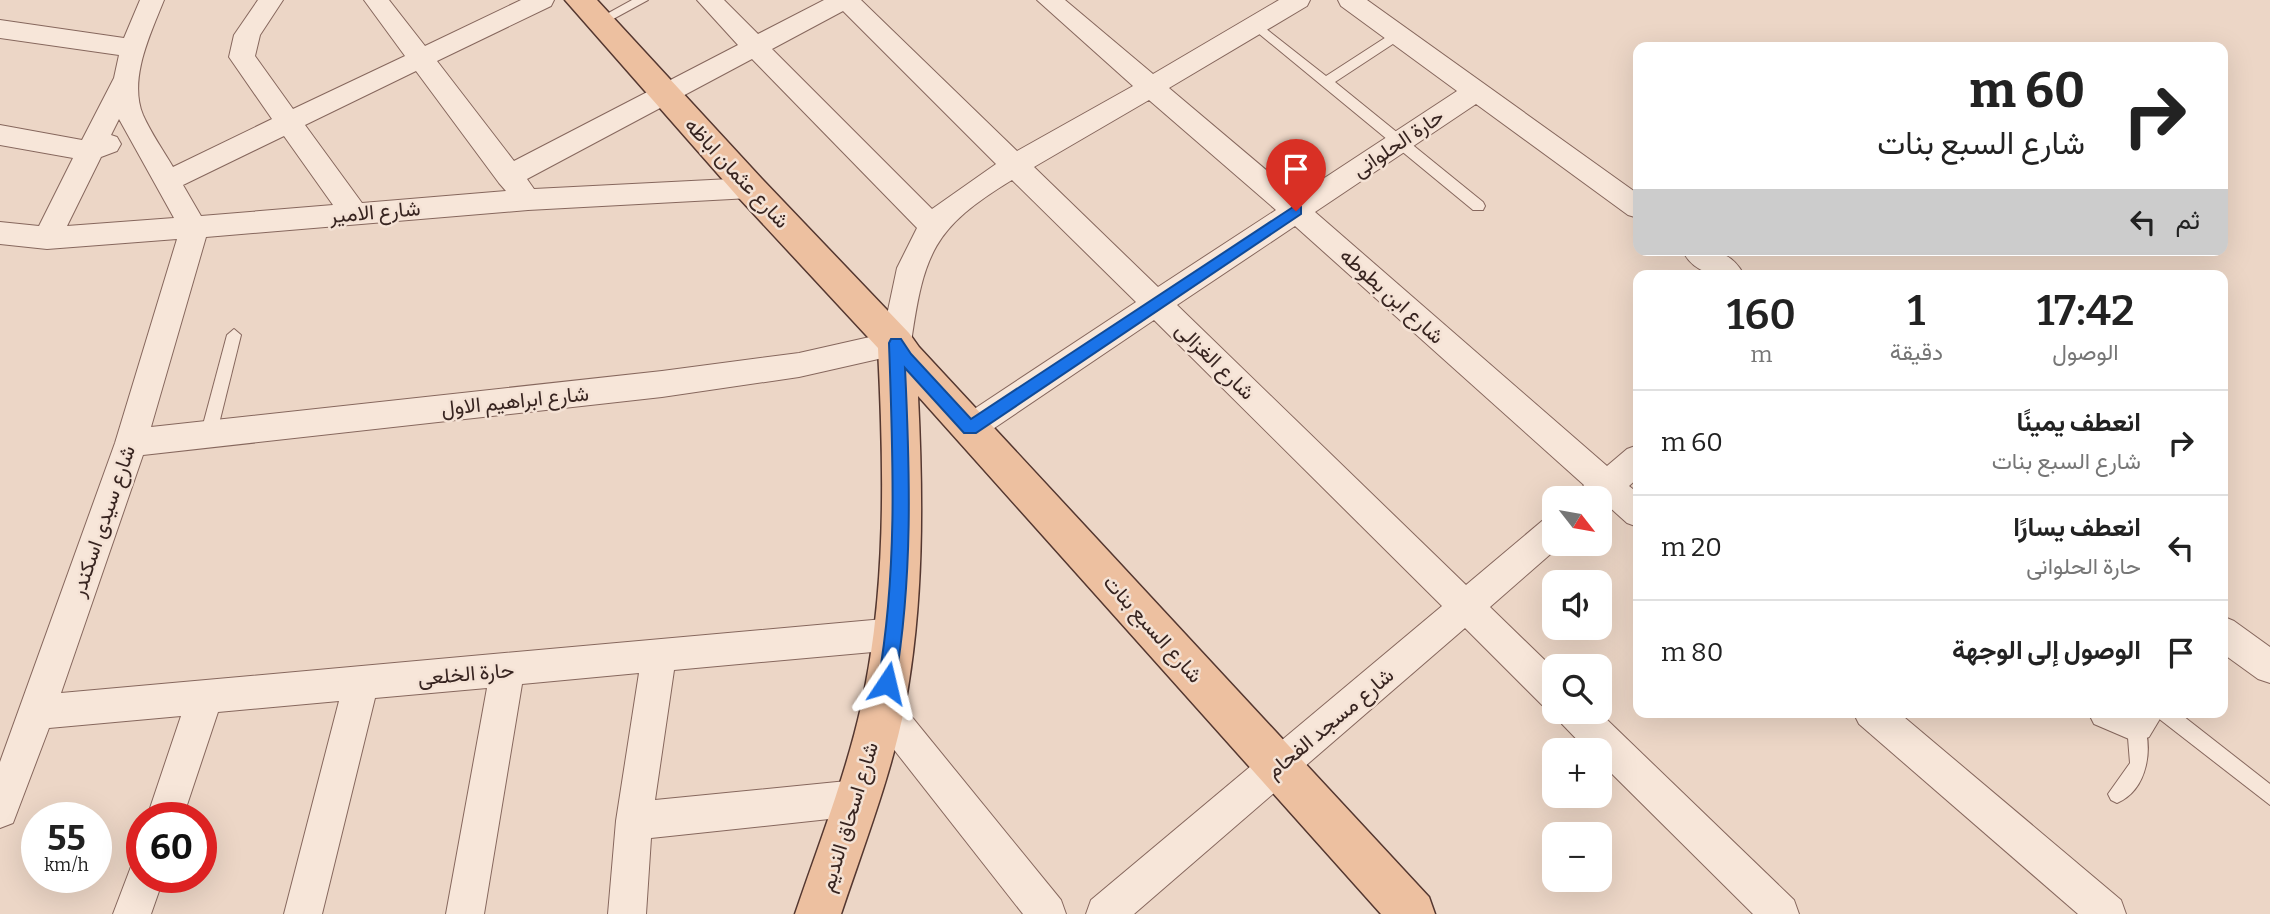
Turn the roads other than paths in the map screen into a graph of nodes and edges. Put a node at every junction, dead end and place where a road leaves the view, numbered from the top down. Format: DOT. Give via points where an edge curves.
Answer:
graph roads {
  1 [pos="152,0"];
  2 [pos="271,0"];
  3 [pos="376,0"];
  4 [pos="542,0"];
  5 [pos="642,0"];
  6 [pos="709,0"];
  7 [pos="845,0"];
  8 [pos="1298,0"];
  9 [pos="1350,0"];
  10 [pos="1056,2"];
  11 [pos="590,11"];
  12 [pos="1256,25"];
  13 [pos="0,29"];
  14 [pos="1398,35"];
  15 [pos="755,46"];
  16 [pos="133,48"];
  17 [pos="419,59"];
  18 [pos="125,81"];
  19 [pos="1326,82"];
  20 [pos="1152,87"];
  21 [pos="1476,91"];
  22 [pos="666,95"];
  23 [pos="287,123"];
  24 [pos="139,131"];
  25 [pos="0,135"];
  26 [pos="1399,142"];
  27 [pos="89,151"];
  28 [pos="1015,165"];
  29 [pos="509,176"];
  30 [pos="167,181"];
  31 [pos="750,188"];
  32 [pos="528,200"];
  33 [pos="1633,204"];
  34 [pos="1478,206"];
  35 [pos="1296,211"];
  36 [pos="354,213"];
  37 [pos="932,226"];
  38 [pos="194,229"];
  39 [pos="0,233"];
  40 [pos="47,238"];
  41 [pos="1704,256"];
  42 [pos="1723,270"];
  43 [pos="1156,304"];
  44 [pos="234,335"];
  45 [pos="896,343"];
  46 [pos="970,428"];
  47 [pos="208,436"];
  48 [pos="131,443"];
  49 [pos="1633,463"];
  50 [pos="1592,486"];
  51 [pos="1605,486"];
  52 [pos="1612,499"];
  53 [pos="1633,510"];
  54 [pos="1542,541"];
  55 [pos="1466,607"];
  56 [pos="895,634"];
  57 [pos="2228,636"];
  58 [pos="659,656"];
  59 [pos="2270,667"];
  60 [pos="507,670"];
  61 [pos="1542,681"];
  62 [pos="361,684"];
  63 [pos="205,697"];
  64 [pos="882,707"];
  65 [pos="37,712"];
  66 [pos="1878,718"];
  67 [pos="2138,718"];
  68 [pos="2143,718"];
  69 [pos="1586,724"];
  70 [pos="1279,768"];
  71 [pos="2117,794"];
  72 [pos="2270,796"];
  73 [pos="857,798"];
  74 [pos="170,802"];
  75 [pos="0,810"];
  76 [pos="634,821"];
  77 [pos="139,893"];
  78 [pos="132,914"];
  79 [pos="303,914"];
  80 [pos="465,914"];
  81 [pos="627,914"];
  82 [pos="818,914"];
  83 [pos="1047,914"];
  84 [pos="1105,914"];
  85 [pos="1412,914"];
  86 [pos="1780,914"];
  87 [pos="2107,914"];
  1 -- 16 [label="street"];
  2 -- 23 [label="street" via="245,38 242,57"];
  3 -- 17 [label="street"];
  4 -- 17 [label="street"];
  5 -- 11 [label="lane"];
  6 -- 15 [label="street"];
  7 -- 15 [label="street"];
  7 -- 28 [label="street, شارع الغزالى"];
  8 -- 12 [label="street"];
  9 -- 14 [label="street"];
  10 -- 20 [label="street, شارع ابن بطوطه"];
  11 -- 22 [label="main road, شارع عثمان اباظه"];
  12 -- 19 [label="lane"];
  12 -- 20 [label="street"];
  13 -- 16 [label="street"];
  14 -- 19 [label="lane"];
  14 -- 21 [label="street"];
  15 -- 22 [label="street"];
  15 -- 37 [label="street"];
  16 -- 18 [label="street"];
  17 -- 23 [label="street"];
  17 -- 29 [label="street"];
  18 -- 24 [label="street" via="129,113"];
  18 -- 27 [label="street"];
  19 -- 26 [label="lane"];
  20 -- 28 [label="street"];
  20 -- 35 [label="street, شارع ابن بطوطه"];
  21 -- 26 [label="street, حارة الحلوانى"];
  21 -- 33 [label="street"];
  22 -- 29 [label="street"];
  22 -- 31 [label="main road, شارع عثمان اباظه"];
  23 -- 30 [label="street"];
  23 -- 36 [label="street"];
  24 -- 27 [label="street"];
  24 -- 30 [label="street"];
  25 -- 27 [label="street"];
  26 -- 34 [label="lane"];
  26 -- 35 [label="street, حارة الحلوانى"];
  27 -- 40 [label="street"];
  28 -- 37 [label="street" via="949,209"];
  28 -- 43 [label="street, شارع الغزالى"];
  29 -- 32 [label="street"];
  30 -- 38 [label="street"];
  31 -- 32 [label="street, شارع الامير"];
  31 -- 45 [label="main road, شارع عثمان اباظه"];
  32 -- 36 [label="street, شارع الامير"];
  35 -- 43 [label="street, حارة الحلوانى"];
  35 -- 50 [label="street, شارع ابن بطوطه"];
  36 -- 38 [label="street, شارع الامير"];
  37 -- 45 [label="street" via="915,258"];
  38 -- 40 [label="street, شارع الامير"];
  38 -- 48 [label="street, شارع سيدى اسكندر"];
  39 -- 40 [label="street, شارع الامير"];
  41 -- 42 [label="street"];
  43 -- 46 [label="street, حارة الحلوانى"];
  43 -- 55 [label="street, شارع الغزالى"];
  44 -- 47 [label="lane"];
  45 -- 46 [label="main road, شارع السبع بنات"];
  45 -- 47 [label="street, شارع ابراهيم الاول" via="799,365 676,382"];
  45 -- 56 [label="main road, شارع اسحاق النديم" via="902,481"];
  46 -- 70 [label="main road, شارع السبع بنات"];
  47 -- 48 [label="street, شارع ابراهيم الاول"];
  48 -- 65 [label="street, شارع سيدى اسكندر"];
  49 -- 51 [label="street"];
  52 -- 53 [label="street, شارع ابن بطوطه"];
  54 -- 55 [label="street, شارع مسجد الفحام"];
  55 -- 61 [label="street, شارع الغزالى"];
  55 -- 70 [label="street, شارع مسجد الفحام"];
  56 -- 58 [label="street, حارة الخلعى"];
  56 -- 64 [label="main road, شارع اسحاق النديم"];
  57 -- 59 [label="street"];
  58 -- 60 [label="street, حارة الخلعى"];
  58 -- 76 [label="street"];
  60 -- 62 [label="street, حارة الخلعى"];
  60 -- 80 [label="street"];
  62 -- 63 [label="street, حارة الخلعى"];
  62 -- 79 [label="street"];
  63 -- 65 [label="street, حارة الخلعى"];
  63 -- 74 [label="street"];
  64 -- 73 [label="main road, شارع اسحاق النديم"];
  64 -- 83 [label="street"];
  65 -- 75 [label="street, شارع سيدى اسكندر"];
  66 -- 87 [label="street"];
  67 -- 71 [label="lane" via="2141,759"];
  68 -- 72 [label="lane"];
  69 -- 86 [label="street"];
  70 -- 84 [label="street, شارع مسجد الفحام"];
  70 -- 85 [label="main road, شارع السبع بنات"];
  73 -- 76 [label="street"];
  73 -- 82 [label="main road, شارع اسحاق النديم"];
  76 -- 81 [label="street"];
  77 -- 78 [label="street"];
}
